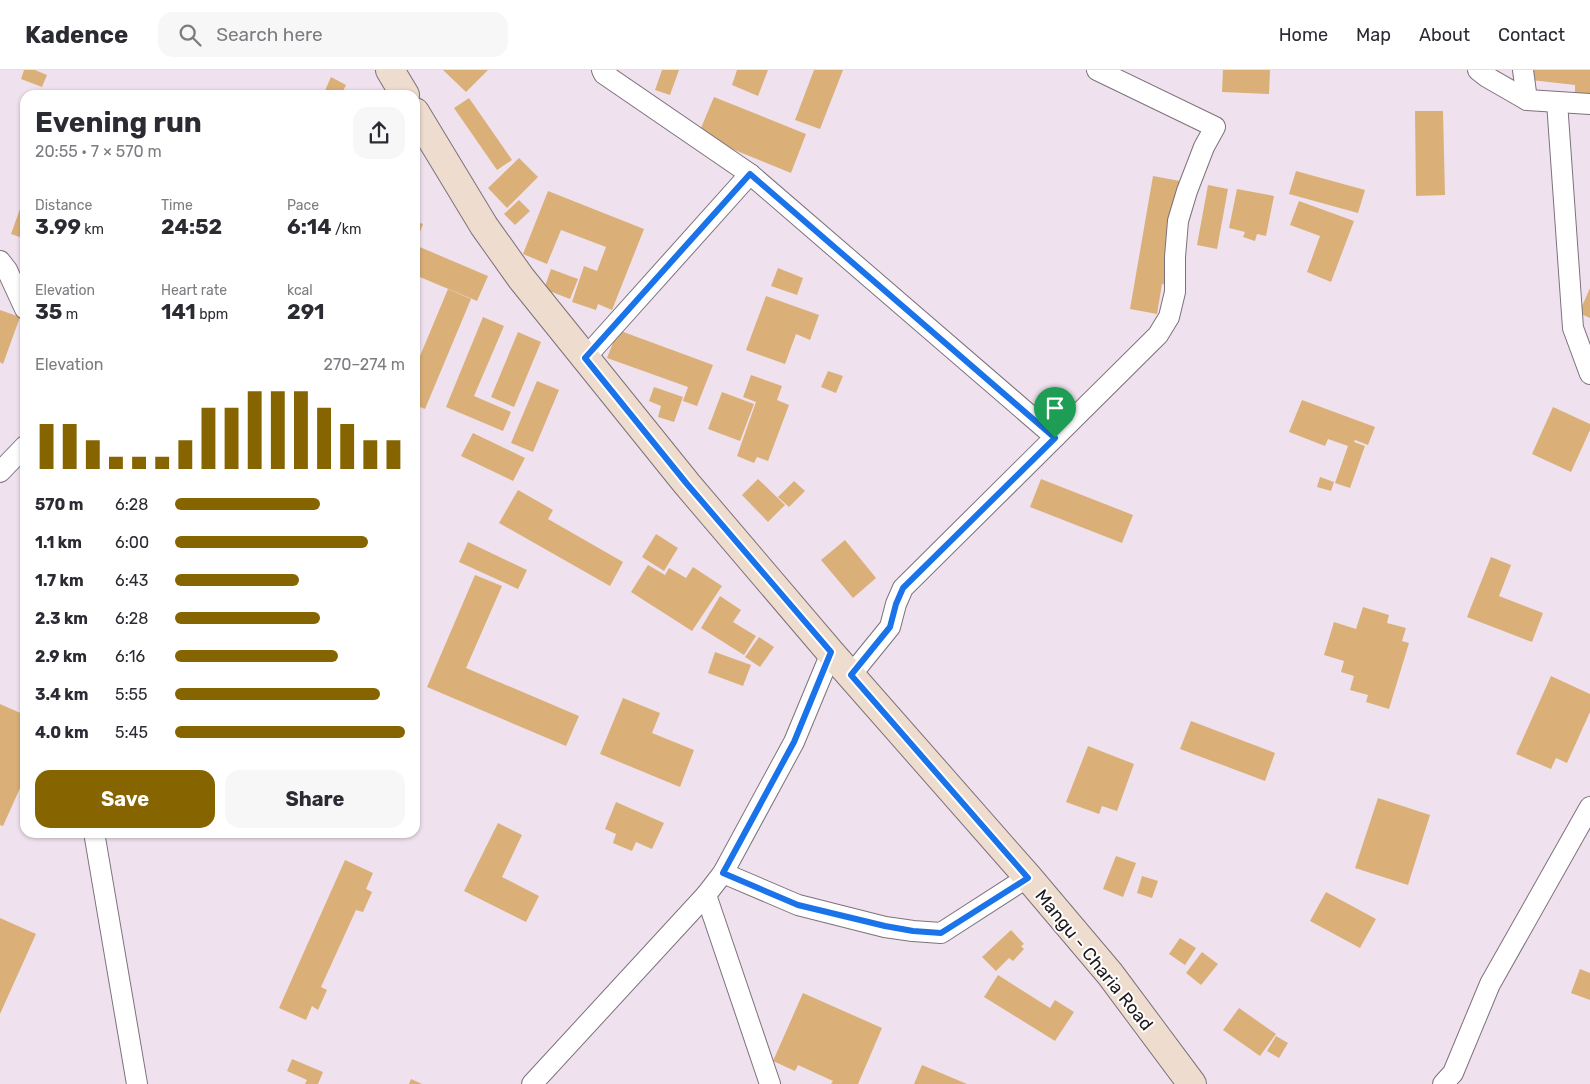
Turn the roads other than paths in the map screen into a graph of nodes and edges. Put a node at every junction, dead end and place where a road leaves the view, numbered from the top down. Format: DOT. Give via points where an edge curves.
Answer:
graph roads {
  1 [pos="390,70"];
  2 [pos="602,70"];
  3 [pos="1097,70"];
  4 [pos="1478,70"];
  5 [pos="1523,70"];
  6 [pos="402,90"];
  7 [pos="1527,100"];
  8 [pos="1557,102"];
  9 [pos="1590,104"];
  10 [pos="420,120"];
  11 [pos="750,174"];
  12 [pos="0,261"];
  13 [pos="20,298"];
  14 [pos="585,358"];
  15 [pos="1590,374"];
  16 [pos="1055,438"];
  17 [pos="20,451"];
  18 [pos="0,472"];
  19 [pos="831,652"];
  20 [pos="851,675"];
  21 [pos="1590,807"];
  22 [pos="95,838"];
  23 [pos="723,873"];
  24 [pos="1028,878"];
  25 [pos="706,895"];
  26 [pos="137,1084"];
  27 [pos="532,1084"];
  28 [pos="770,1084"];
  29 [pos="1192,1084"];
  30 [pos="1442,1084"];
  1 -- 6 [label="street"];
  2 -- 11 [label="street"];
  3 -- 16 [label="street" via="1215,127 1197,164 1178,221 1175,292 1169,317 1158,335"];
  4 -- 7 [label="street"];
  5 -- 7 [label="street"];
  7 -- 8 [label="street"];
  8 -- 9 [label="street"];
  8 -- 15 [label="street" via="1573,328"];
  10 -- 14 [label="street, Mangu - Charia Road" via="484,226"];
  11 -- 14 [label="street"];
  11 -- 16 [label="street"];
  12 -- 13 [label="street"];
  14 -- 19 [label="street, Mangu - Charia Road" via="687,484"];
  16 -- 20 [label="street" via="903,588 890,627"];
  17 -- 18 [label="street"];
  19 -- 20 [label="street, Mangu - Charia Road"];
  19 -- 23 [label="street" via="794,742"];
  20 -- 24 [label="street, Mangu - Charia Road"];
  21 -- 30 [label="street" via="1490,984 1454,1073"];
  22 -- 26 [label="street"];
  23 -- 24 [label="street" via="798,905 885,926 941,933"];
  23 -- 25 [label="street"];
  24 -- 29 [label="street, Mangu - Charia Road" via="1110,974"];
  25 -- 27 [label="street"];
  25 -- 28 [label="street"];
}
